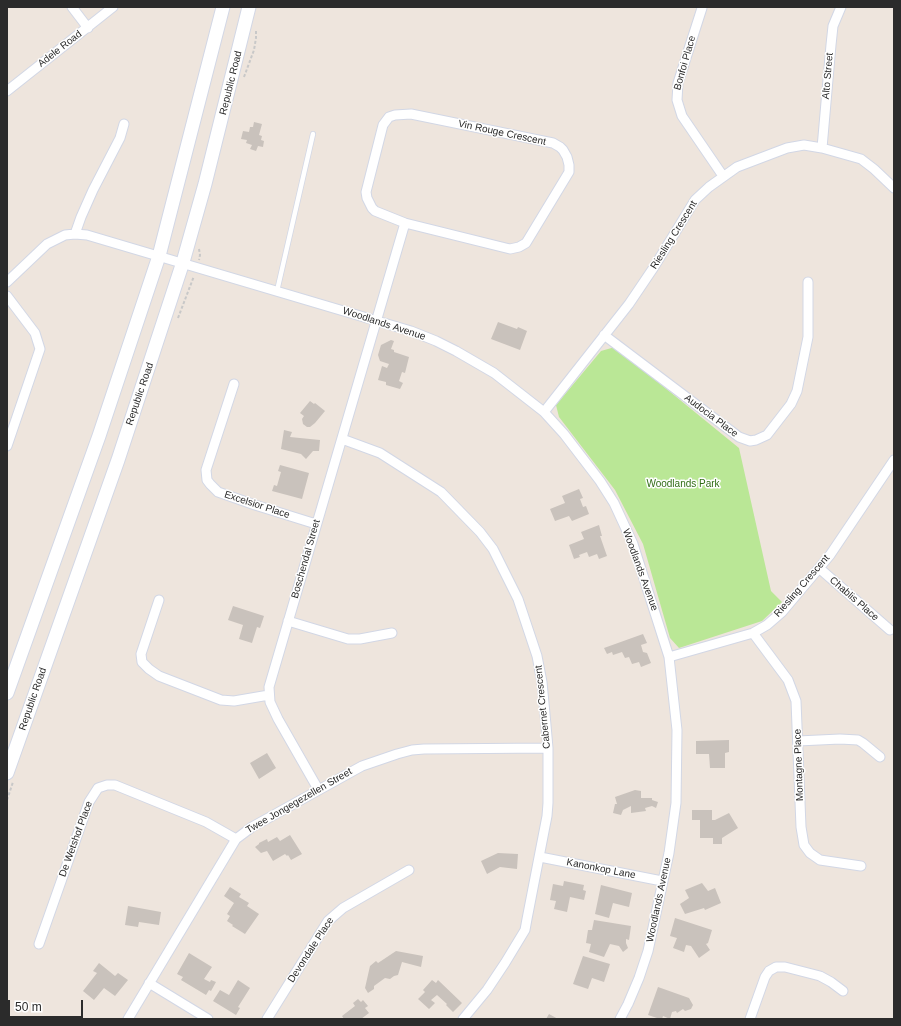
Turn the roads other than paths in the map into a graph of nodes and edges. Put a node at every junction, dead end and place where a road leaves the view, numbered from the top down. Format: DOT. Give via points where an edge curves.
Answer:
graph roads {
  1 [pos="72,7"];
  2 [pos="113,7"];
  3 [pos="223,7"];
  4 [pos="249,7"];
  5 [pos="841,7"];
  6 [pos="702,8"];
  7 [pos="88,28"];
  8 [pos="7,91"];
  9 [pos="124,124"];
  10 [pos="313,134"];
  11 [pos="822,148"];
  12 [pos="723,176"];
  13 [pos="894,188"];
  14 [pos="405,223"];
  15 [pos="75,234"];
  16 [pos="159,256"];
  17 [pos="183,262"];
  18 [pos="7,282"];
  19 [pos="808,282"];
  20 [pos="277,290"];
  21 [pos="7,296"];
  22 [pos="377,321"];
  23 [pos="604,335"];
  24 [pos="234,384"];
  25 [pos="544,412"];
  26 [pos="342,439"];
  27 [pos="7,446"];
  28 [pos="894,460"];
  29 [pos="316,524"];
  30 [pos="819,568"];
  31 [pos="159,600"];
  32 [pos="288,621"];
  33 [pos="890,630"];
  34 [pos="392,633"];
  35 [pos="753,633"];
  36 [pos="669,657"];
  37 [pos="7,693"];
  38 [pos="269,695"];
  39 [pos="798,741"];
  40 [pos="548,748"];
  41 [pos="880,757"];
  42 [pos="7,773"];
  43 [pos="318,790"];
  44 [pos="236,839"];
  45 [pos="540,857"];
  46 [pos="861,866"];
  47 [pos="409,870"];
  48 [pos="662,881"];
  49 [pos="39,944"];
  50 [pos="149,983"];
  51 [pos="843,991"];
  52 [pos="128,1019"];
  53 [pos="208,1019"];
  54 [pos="267,1019"];
  55 [pos="463,1019"];
  56 [pos="620,1019"];
  57 [pos="750,1019"];
  1 -- 7 [label="street"];
  2 -- 7 [label="street, Adele Road"];
  3 -- 16 [label="main road"];
  4 -- 17 [label="main road, Republic Road"];
  5 -- 11 [label="street, Alto Street" via="831,45"];
  6 -- 12 [label="street, Bonfoi Place" via="678,83 677,100 682,116"];
  7 -- 8 [label="street, Adele Road"];
  9 -- 15 [label="street" via="120,138 93,190"];
  10 -- 20 [label="lane"];
  11 -- 12 [label="street, Riesling Crescent" via="804,145 787,148 737,167"];
  11 -- 13 [label="street, Riesling Crescent" via="861,159"];
  12 -- 23 [label="street, Riesling Crescent" via="695,200 654,267"];
  14 -- 14 [label="street, Vin Rouge Crescent" via="375,211 366,192 383,125 389,117 411,114 554,143 567,157 569,172 529,239 519,247 510,249"];
  14 -- 22 [label="street"];
  15 -- 16 [label="street, Woodlands Avenue" via="87,235"];
  15 -- 18 [label="street" via="61,237 48,244"];
  16 -- 17 [label="street, Woodlands Avenue"];
  16 -- 37 [label="main road" via="99,436"];
  17 -- 20 [label="street, Woodlands Avenue"];
  17 -- 42 [label="main road, Republic Road" via="118,460"];
  19 -- 23 [label="street, Audocia Place" via="808,337 797,390 791,404 767,435 756,440 750,441 739,437"];
  20 -- 22 [label="street, Woodlands Avenue"];
  21 -- 27 [label="street" via="34,333 40,349"];
  22 -- 25 [label="street, Woodlands Avenue" via="411,331 456,351 494,374"];
  22 -- 26 [label="street, Boschendal Street"];
  23 -- 25 [label="street, Riesling Crescent"];
  24 -- 29 [label="street, Excelsior Place" via="206,470 207,480 218,492"];
  25 -- 36 [label="street, Woodlands Avenue" via="581,454 614,503 633,544"];
  26 -- 29 [label="street, Boschendal Street"];
  26 -- 40 [label="street, Cabernet Crescent" via="380,453 441,492 493,549 518,599 537,656"];
  28 -- 30 [label="street, Riesling Crescent"];
  29 -- 32 [label="street, Boschendal Street"];
  30 -- 33 [label="street, Chablis Place"];
  30 -- 35 [label="street, Riesling Crescent" via="782,612"];
  31 -- 38 [label="street" via="141,654 142,662 149,669 159,676 221,700 234,701"];
  32 -- 34 [label="street" via="348,639"];
  32 -- 38 [label="street, Boschendal Street"];
  35 -- 36 [label="street, Riesling Crescent"];
  35 -- 39 [label="street, Montagne Place" via="791,686 797,710"];
  36 -- 48 [label="street, Woodlands Avenue" via="677,730 676,803"];
  38 -- 43 [label="street, Boschendal Street" via="278,719"];
  39 -- 41 [label="street" via="858,740"];
  39 -- 46 [label="street, Montagne Place" via="804,845 820,860"];
  40 -- 43 [label="street, Twee Jongegezellen Street" via="412,750 362,766"];
  40 -- 45 [label="street, Cabernet Crescent" via="548,803"];
  43 -- 44 [label="street, Twee Jongegezellen Street" via="252,827"];
  44 -- 49 [label="street, De Wetshof Place" via="206,822 115,785 98,788 88,802"];
  44 -- 50 [label="street, Twee Jongegezellen Street"];
  45 -- 48 [label="street, Kanonkop Lane"];
  45 -- 55 [label="street, Cabernet Crescent" via="525,930 487,990"];
  47 -- 54 [label="street, Devondale Place" via="343,908 328,921"];
  48 -- 56 [label="street, Woodlands Avenue" via="648,951 634,991"];
  50 -- 52 [label="street, Twee Jongegezellen Street"];
  50 -- 53 [label="street"];
  51 -- 57 [label="street" via="820,976 776,967 765,977"];
}
